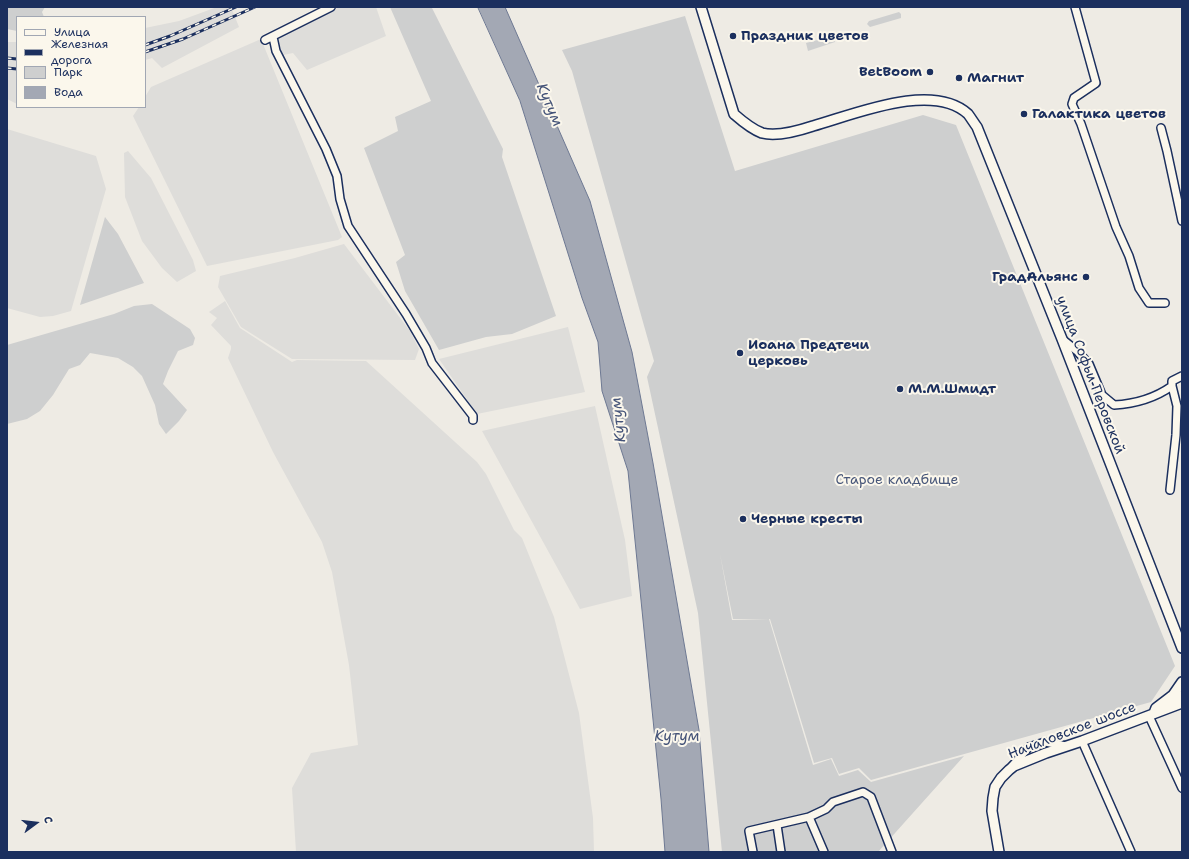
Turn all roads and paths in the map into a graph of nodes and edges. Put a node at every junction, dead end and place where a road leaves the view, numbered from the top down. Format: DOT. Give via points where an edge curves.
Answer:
graph roads {
  1 [pos="331,7"];
  2 [pos="701,7"];
  3 [pos="1075,7"];
  4 [pos="273,37"];
  5 [pos="265,40"];
  6 [pos="1160,128"];
  7 [pos="1182,221"];
  8 [pos="1165,303"];
  9 [pos="1062,339"];
  10 [pos="1182,376"];
  11 [pos="1172,386"];
  12 [pos="473,420"];
  13 [pos="1170,490"];
  14 [pos="1182,648"];
  15 [pos="1182,682"];
  16 [pos="1182,696"];
  17 [pos="1182,703"];
  18 [pos="1182,708"];
  19 [pos="1151,715"];
  20 [pos="1082,741"];
  21 [pos="1182,788"];
  22 [pos="809,817"];
  23 [pos="777,825"];
  24 [pos="753,852"];
  25 [pos="782,852"];
  26 [pos="824,852"];
  27 [pos="892,852"];
  28 [pos="999,852"];
  29 [pos="1131,852"];
  1 -- 4 [label="street"];
  2 -- 9 [label="main road, улица Софьи Перовской" via="734,114 762,133 780,134 799,130 901,101 932,100 954,106 968,115 977,127"];
  3 -- 8 [label="street" via="1096,83 1074,98 1072,104 1139,288 1149,303"];
  4 -- 5 [label="street"];
  4 -- 12 [label="street" via="276,51 337,176 340,199 348,226 406,314 432,363 473,416"];
  6 -- 7 [label="street"];
  9 -- 11 [label="street" via="1089,364 1102,395 1114,406 1127,404"];
  9 -- 14 [label="main road, улица Софьи Перовской"];
  10 -- 11 [label="street" via="1172,381"];
  11 -- 13 [label="street" via="1177,406"];
  15 -- 19 [label="main road" via="1173,695"];
  16 -- 19 [label="main road"];
  17 -- 19 [label="main road, Началовское шоссе"];
  18 -- 19 [label="main road"];
  19 -- 20 [label="main road, Началовское шоссе"];
  19 -- 21 [label="street"];
  20 -- 28 [label="main road, Началовское шоссе" via="1014,766 1001,778 992,798"];
  20 -- 29 [label="street"];
  22 -- 23 [label="street"];
  22 -- 26 [label="street"];
  22 -- 27 [label="street" via="826,810 833,802 863,792 871,797"];
  23 -- 24 [label="street" via="749,831"];
  23 -- 25 [label="street"];
}
